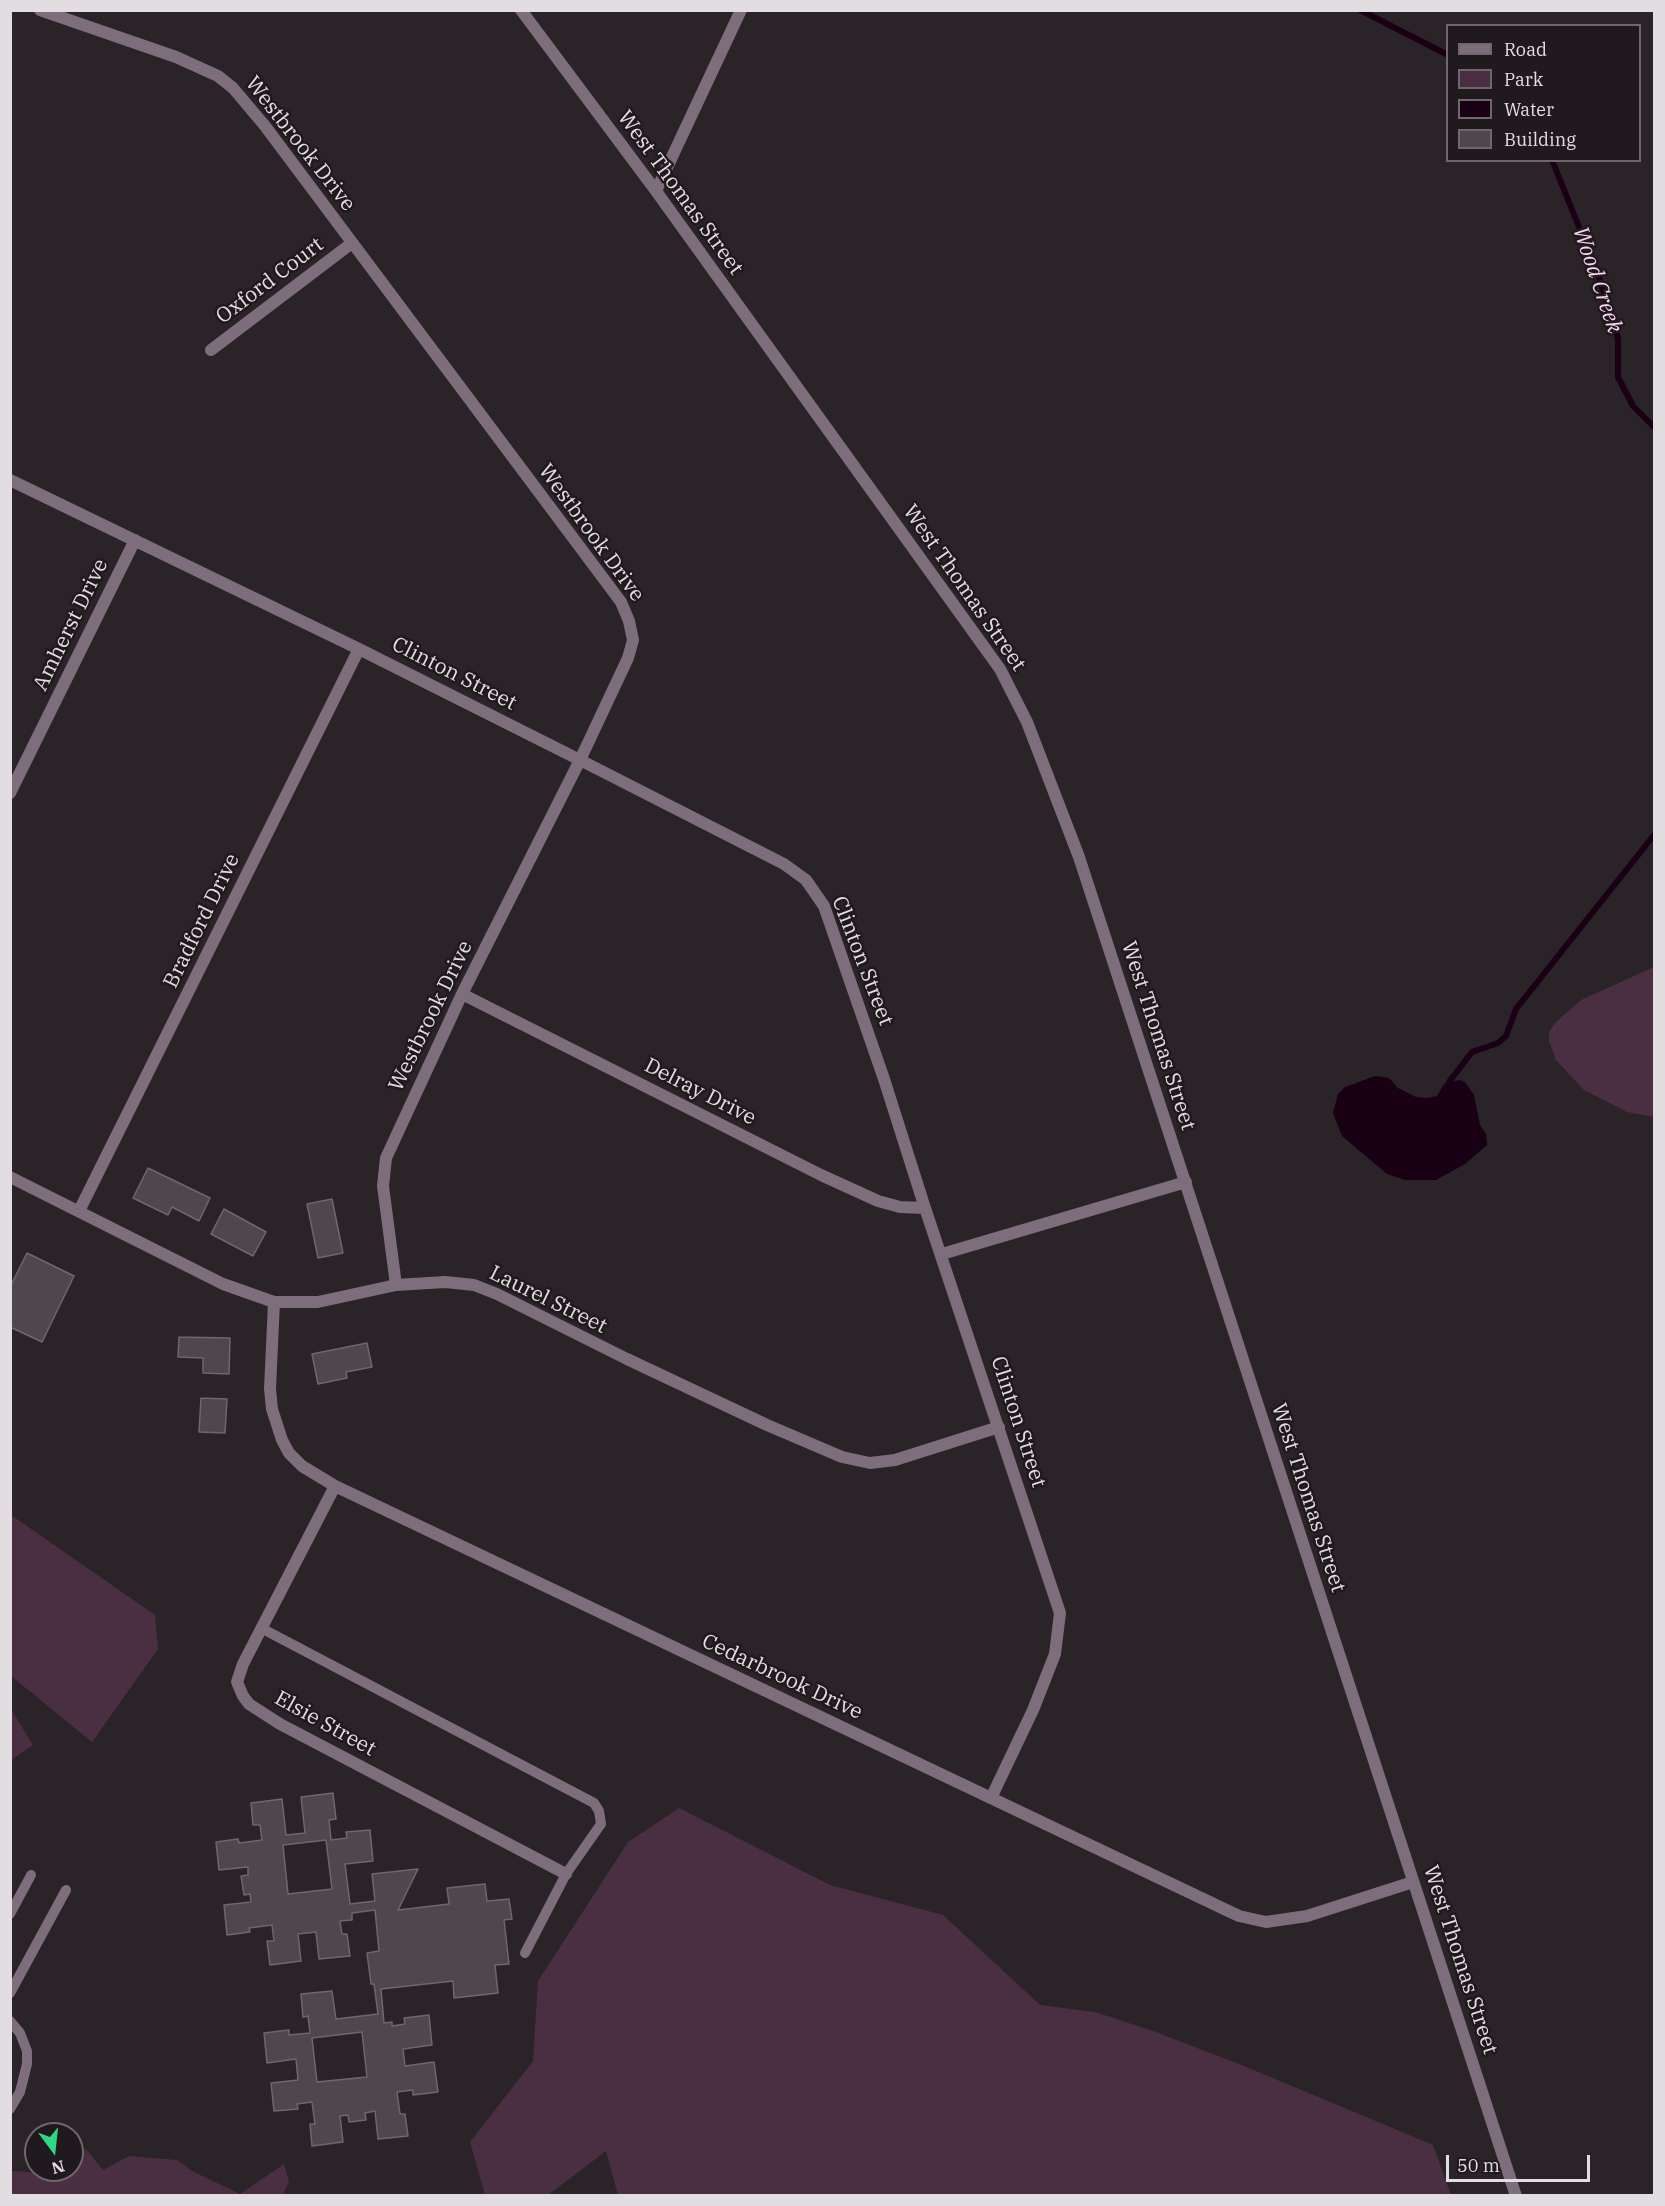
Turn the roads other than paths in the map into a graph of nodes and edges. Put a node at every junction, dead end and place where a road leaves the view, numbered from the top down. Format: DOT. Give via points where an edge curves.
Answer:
graph roads {
  1 [pos="40,10"];
  2 [pos="521,10"];
  3 [pos="741,10"];
  4 [pos="656,191"];
  5 [pos="352,243"];
  6 [pos="211,350"];
  7 [pos="10,480"];
  8 [pos="135,540"];
  9 [pos="359,649"];
  10 [pos="580,760"];
  11 [pos="10,793"];
  12 [pos="462,994"];
  13 [pos="10,1177"];
  14 [pos="1186,1182"];
  15 [pos="925,1208"];
  16 [pos="79,1212"];
  17 [pos="942,1254"];
  18 [pos="396,1285"];
  19 [pos="274,1302"];
  20 [pos="999,1427"];
  21 [pos="335,1486"];
  22 [pos="261,1628"];
  23 [pos="991,1798"];
  24 [pos="566,1874"];
  25 [pos="31,1875"];
  26 [pos="1413,1882"];
  27 [pos="66,1890"];
  28 [pos="10,1914"];
  29 [pos="525,1953"];
  30 [pos="10,1993"];
  31 [pos="10,2021"];
  32 [pos="10,2109"];
  33 [pos="1516,2196"];
  1 -- 5 [label="street, Westbrook Drive" via="176,57 218,76 266,126"];
  2 -- 4 [label="street, West Thomas Street"];
  3 -- 4 [label="street"];
  4 -- 14 [label="street, West Thomas Street" via="1000,669 1027,722 1079,857"];
  5 -- 6 [label="street, Oxford Court"];
  5 -- 10 [label="street, Westbrook Drive" via="621,602 633,640"];
  7 -- 8 [label="street, Clinton Street"];
  8 -- 9 [label="street, Clinton Street"];
  8 -- 11 [label="street, Amherst Drive"];
  9 -- 10 [label="street, Clinton Street"];
  9 -- 16 [label="street, Bradford Drive"];
  10 -- 12 [label="street, Westbrook Drive"];
  10 -- 15 [label="street, Clinton Street" via="784,864 806,880 824,906"];
  12 -- 15 [label="street, Delray Drive" via="830,1179 878,1201"];
  12 -- 18 [label="street, Westbrook Drive" via="386,1158 383,1185"];
  13 -- 16 [label="street, Laurel Street"];
  14 -- 17 [label="street"];
  14 -- 26 [label="street, West Thomas Street"];
  15 -- 17 [label="street, Clinton Street"];
  16 -- 19 [label="street, Laurel Street" via="223,1284"];
  17 -- 20 [label="street, Clinton Street"];
  18 -- 19 [label="street, Laurel Street" via="318,1302"];
  18 -- 20 [label="street, Laurel Street" via="474,1285 842,1457 870,1463 895,1460"];
  19 -- 21 [label="street, Cedarbrook Drive" via="270,1389 282,1440 302,1466"];
  20 -- 23 [label="street, Clinton Street" via="1060,1612 1055,1654"];
  21 -- 22 [label="street, Elsie Street"];
  21 -- 23 [label="street, Cedarbrook Drive"];
  22 -- 24 [label="street, Elsie Street" via="237,1682 249,1704"];
  22 -- 24 [label="lane" via="594,1803 601,1824"];
  23 -- 26 [label="street, Cedarbrook Drive" via="1239,1916 1266,1922 1307,1916"];
  24 -- 29 [label="lane"];
  25 -- 28 [label="lane"];
  26 -- 33 [label="street, West Thomas Street"];
  27 -- 30 [label="lane"];
  31 -- 32 [label="lane" via="20,2033 27,2064 20,2092"];
}
